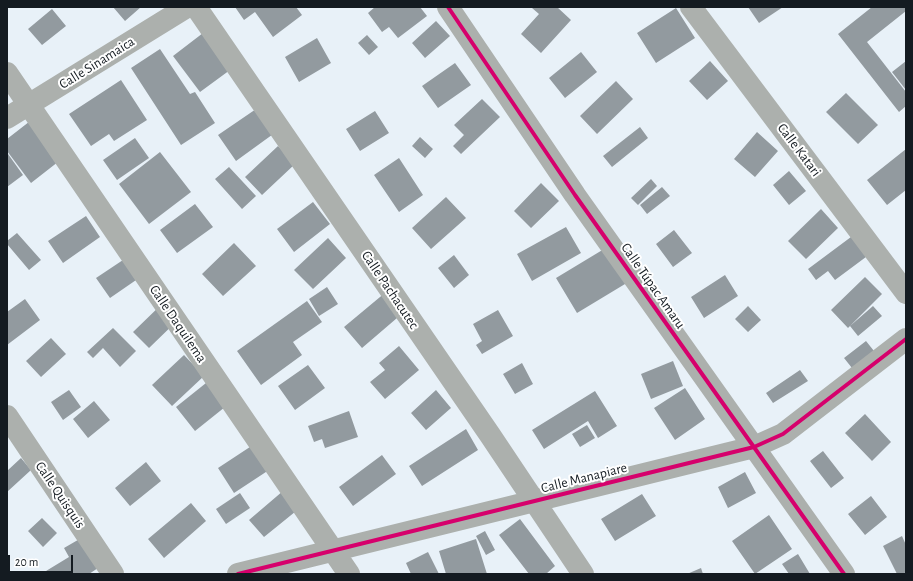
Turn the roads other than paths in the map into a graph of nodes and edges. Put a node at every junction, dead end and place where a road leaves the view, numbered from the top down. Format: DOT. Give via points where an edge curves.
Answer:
graph roads {
  1 [pos="187,7"];
  2 [pos="196,7"];
  3 [pos="448,7"];
  4 [pos="691,7"];
  5 [pos="7,74"];
  6 [pos="28,105"];
  7 [pos="7,118"];
  8 [pos="906,293"];
  9 [pos="906,339"];
  10 [pos="7,416"];
  11 [pos="754,447"];
  12 [pos="534,501"];
  13 [pos="334,550"];
  14 [pos="113,574"];
  15 [pos="238,574"];
  16 [pos="349,574"];
  17 [pos="583,574"];
  18 [pos="844,574"];
  1 -- 6 [label="street, Calle Sinamaica"];
  2 -- 12 [label="street, Calle Pachacutec"];
  3 -- 11 [label="street, Calle Túpac Amaru" via="575,195"];
  4 -- 8 [label="street, Calle Katari"];
  5 -- 6 [label="street, Calle Daquilema"];
  6 -- 7 [label="street, Calle Sinamaica"];
  6 -- 13 [label="street, Calle Daquilema"];
  9 -- 11 [label="street, Calle Manapiare" via="783,434"];
  10 -- 14 [label="street, Calle Quisquis"];
  11 -- 12 [label="street, Calle Manapiare"];
  11 -- 18 [label="street, Calle Túpac Amaru"];
  12 -- 13 [label="street, Calle Manapiare"];
  12 -- 17 [label="street, Calle Pachacutec"];
  13 -- 15 [label="street, Calle Manapiare"];
  13 -- 16 [label="street, Calle Daquilema"];
}
